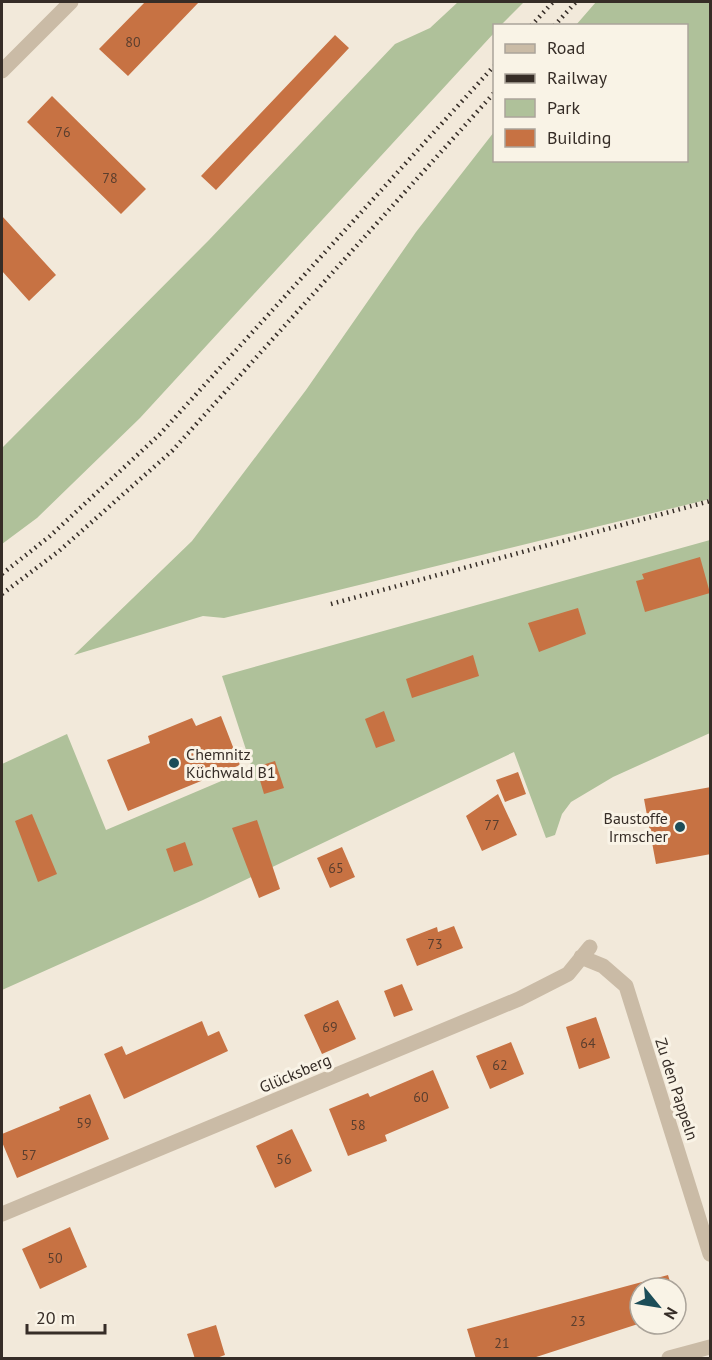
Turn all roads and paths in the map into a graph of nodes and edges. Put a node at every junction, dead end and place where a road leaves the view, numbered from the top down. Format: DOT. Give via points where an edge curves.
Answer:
graph roads {
  1 [pos="71,2"];
  2 [pos="2,71"];
  3 [pos="585,952"];
  4 [pos="2,1214"];
  5 [pos="711,1254"];
  6 [pos="711,1347"];
  7 [pos="669,1359"];
  1 -- 2 [label="street"];
  3 -- 4 [label="street, Glücksberg" via="568,974 519,999"];
  3 -- 5 [label="street, Zu den Pappeln" via="626,986"];
  6 -- 7 [label="street"];
}
